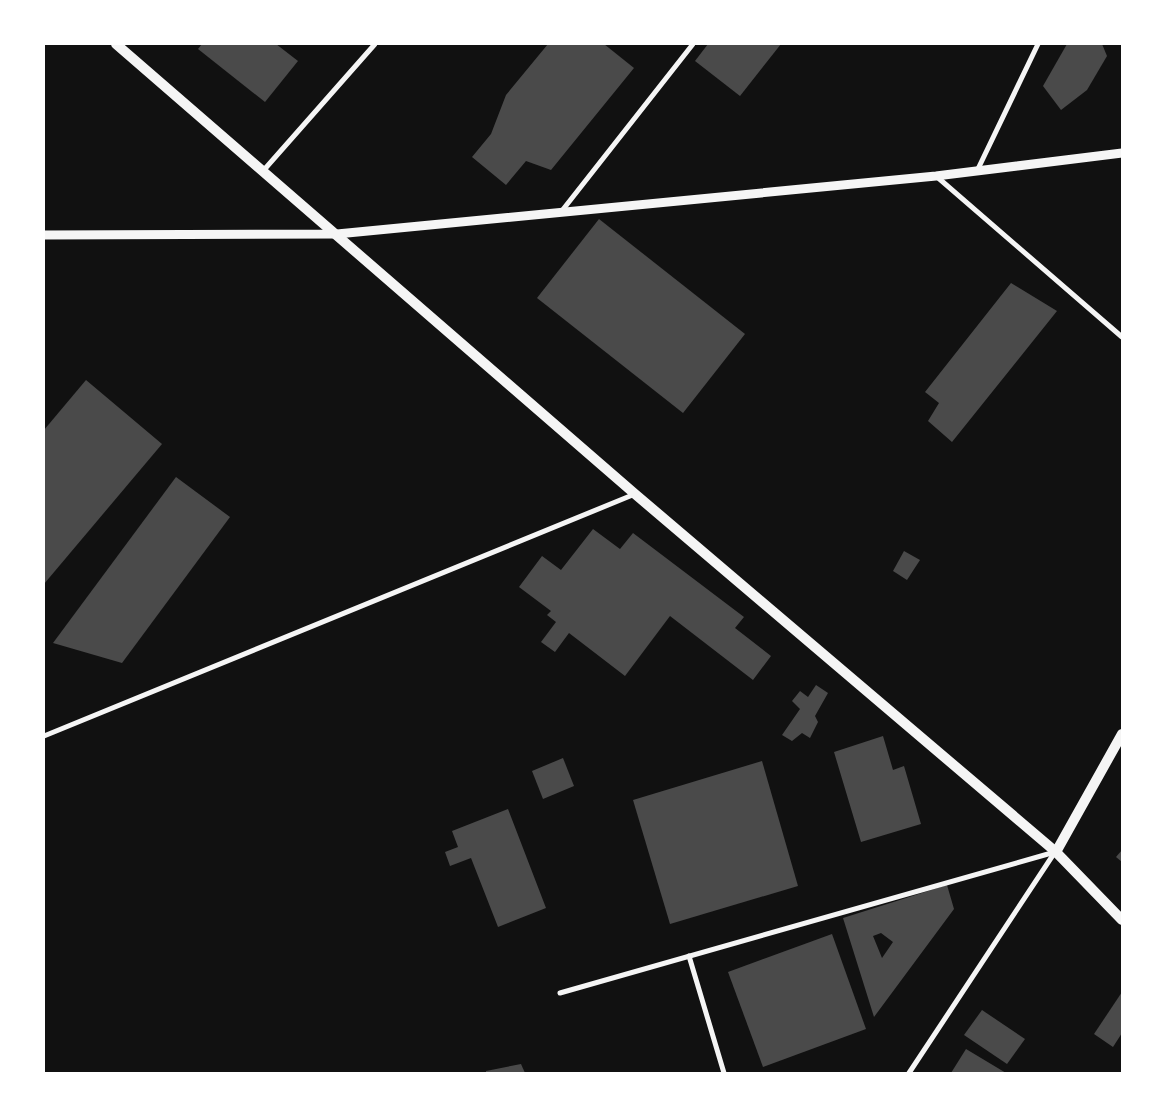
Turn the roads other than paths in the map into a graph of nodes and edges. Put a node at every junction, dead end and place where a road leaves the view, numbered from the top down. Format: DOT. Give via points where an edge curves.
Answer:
graph roads {
  1 [pos="116,44"];
  2 [pos="375,44"];
  3 [pos="693,44"];
  4 [pos="1038,44"];
  5 [pos="1122,153"];
  6 [pos="263,171"];
  7 [pos="977,171"];
  8 [pos="936,176"];
  9 [pos="560,212"];
  10 [pos="337,234"];
  11 [pos="44,235"];
  12 [pos="1122,337"];
  13 [pos="635,494"];
  14 [pos="1122,734"];
  15 [pos="44,736"];
  16 [pos="1056,852"];
  17 [pos="1122,920"];
  18 [pos="689,956"];
  19 [pos="560,993"];
  20 [pos="724,1073"];
  21 [pos="909,1073"];
  1 -- 6 [label="main road"];
  2 -- 6 [label="street"];
  3 -- 9 [label="street"];
  4 -- 7 [label="street"];
  5 -- 7 [label="street"];
  6 -- 10 [label="main road"];
  7 -- 8 [label="street"];
  8 -- 9 [label="street"];
  8 -- 12 [label="street"];
  9 -- 10 [label="street"];
  10 -- 11 [label="street"];
  10 -- 13 [label="main road"];
  13 -- 15 [label="street"];
  13 -- 16 [label="main road"];
  14 -- 16 [label="main road"];
  16 -- 17 [label="main road"];
  16 -- 18 [label="street"];
  16 -- 21 [label="street"];
  18 -- 19 [label="street"];
  18 -- 20 [label="street"];
}
